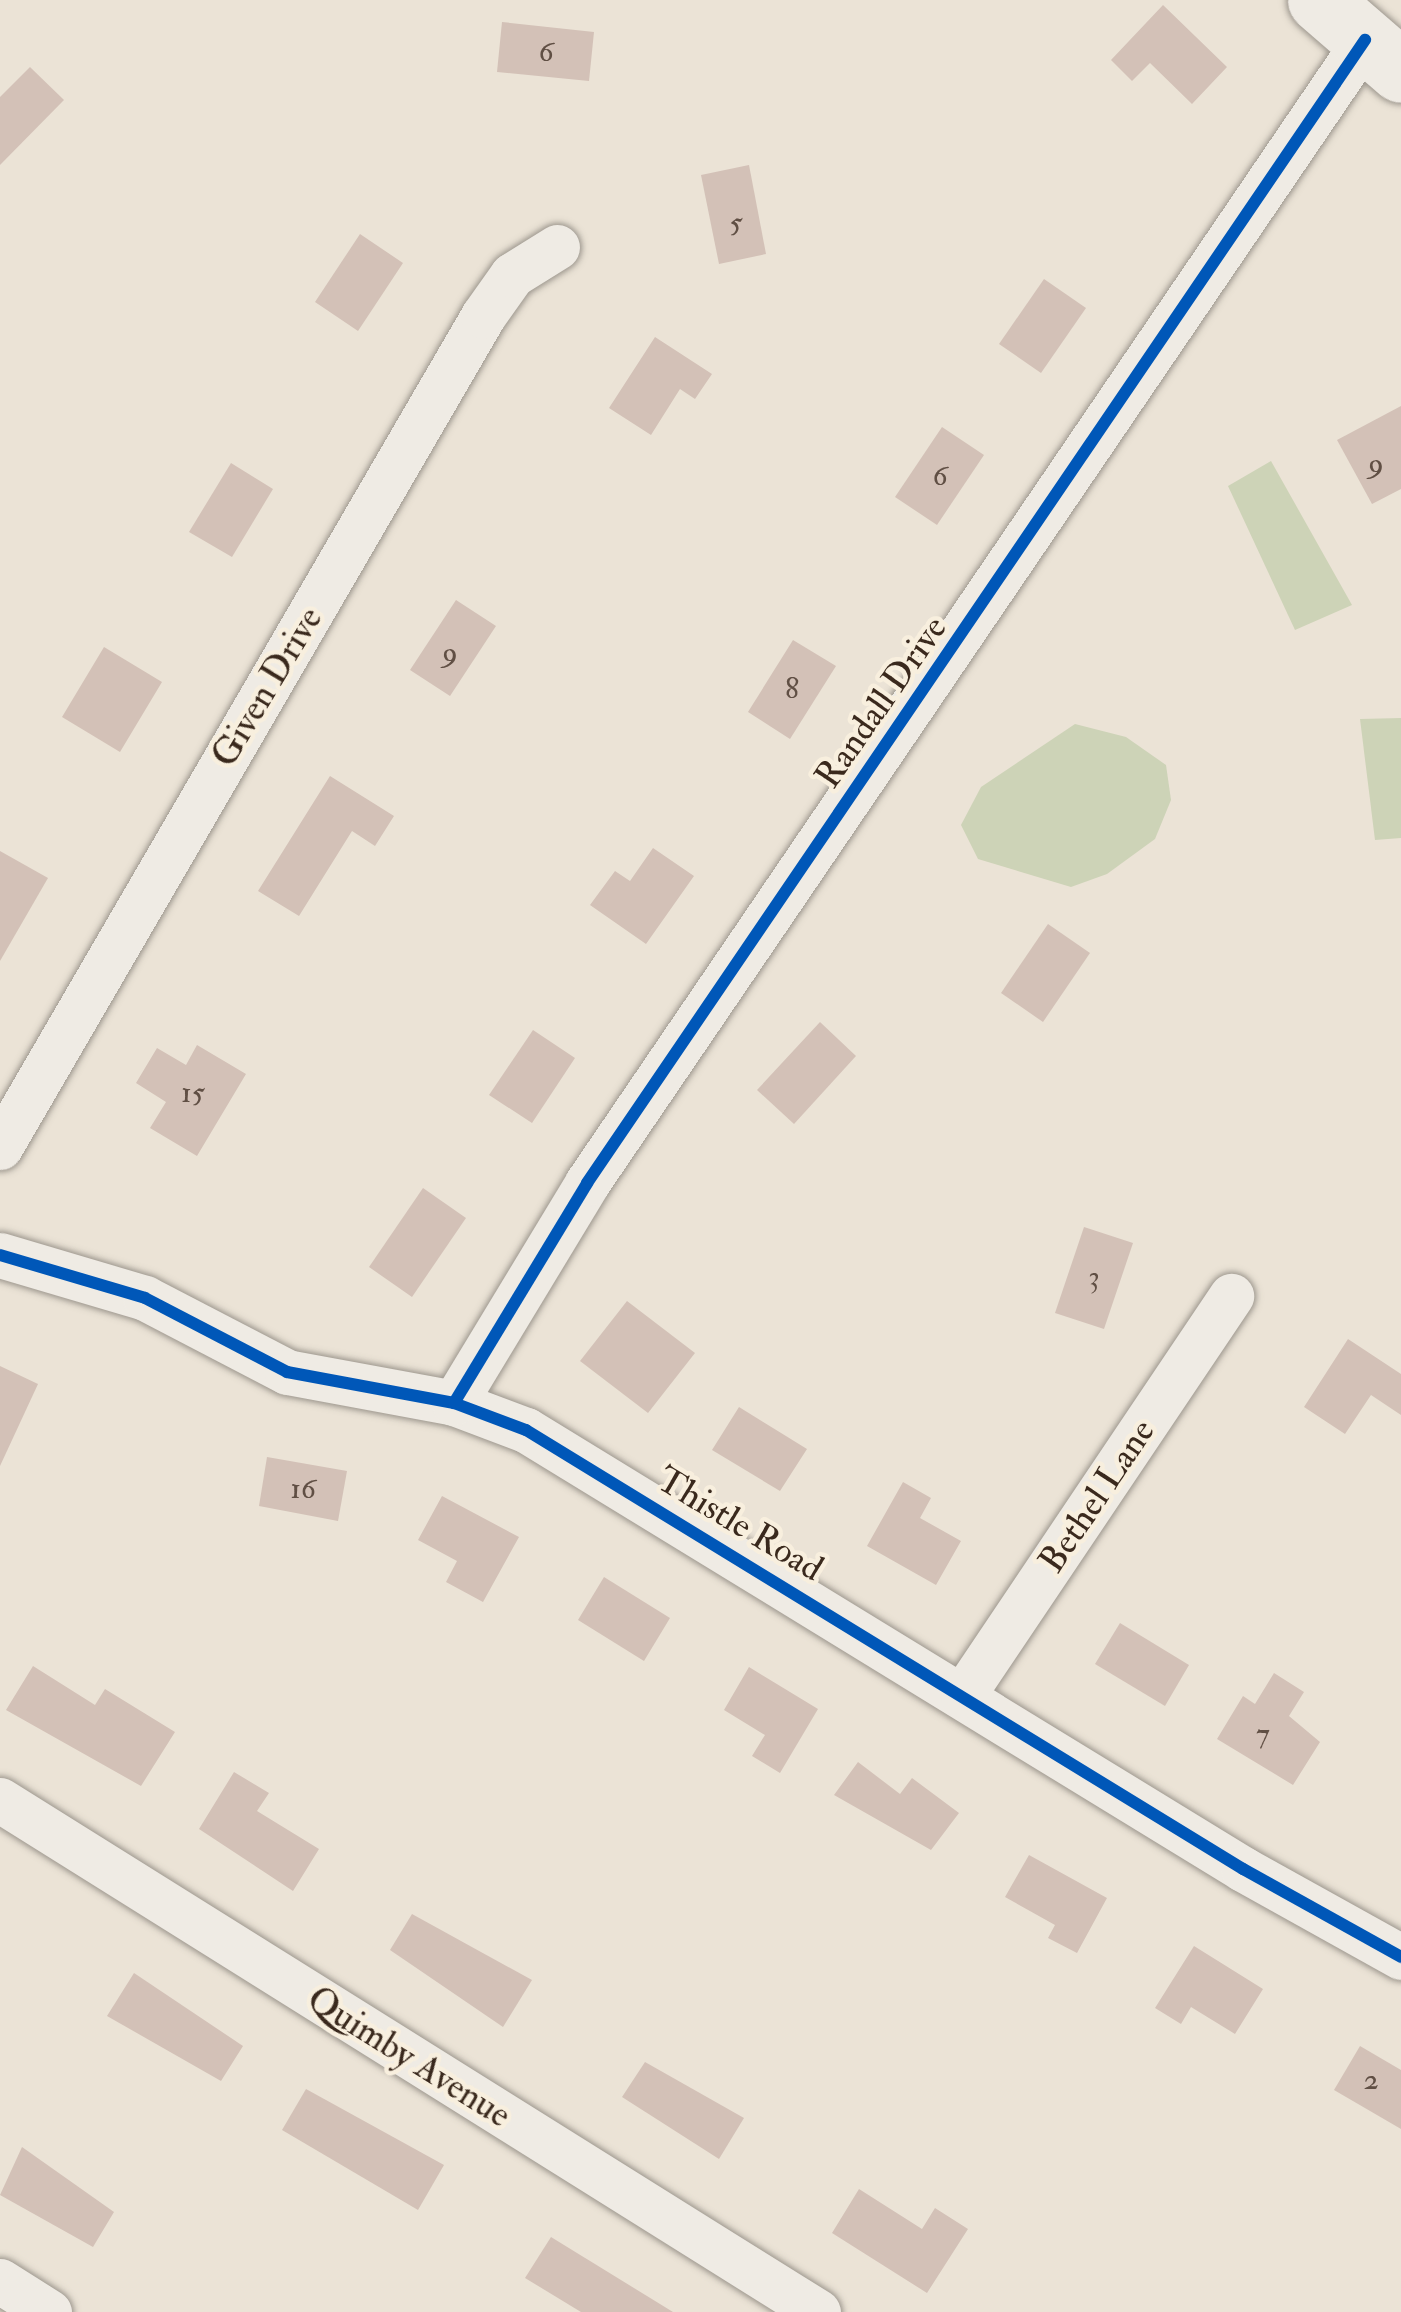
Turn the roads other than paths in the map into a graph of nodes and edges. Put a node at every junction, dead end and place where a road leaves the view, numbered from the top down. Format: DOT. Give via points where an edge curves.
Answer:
graph roads {
  1 [pos="1318,0"];
  2 [pos="1383,56"];
  3 [pos="557,247"];
  4 [pos="0,1147"];
  5 [pos="0,1255"];
  6 [pos="1231,1296"];
  7 [pos="454,1403"];
  8 [pos="963,1695"];
  9 [pos="0,1800"];
  10 [pos="1401,1957"];
  11 [pos="0,2281"];
  12 [pos="49,2312"];
  13 [pos="818,2312"];
  1 -- 2 [label="street"];
  2 -- 7 [label="street, Randall Drive" via="587,1183"];
  3 -- 4 [label="street, Given Drive" via="512,275 483,316"];
  5 -- 7 [label="street, Thistle Road" via="145,1298 287,1372"];
  6 -- 8 [label="street, Bethel Lane"];
  7 -- 8 [label="street, Thistle Road" via="553,1445"];
  8 -- 10 [label="street, Thistle Road"];
  9 -- 13 [label="street, Quimby Avenue"];
  11 -- 12 [label="street"];
}
